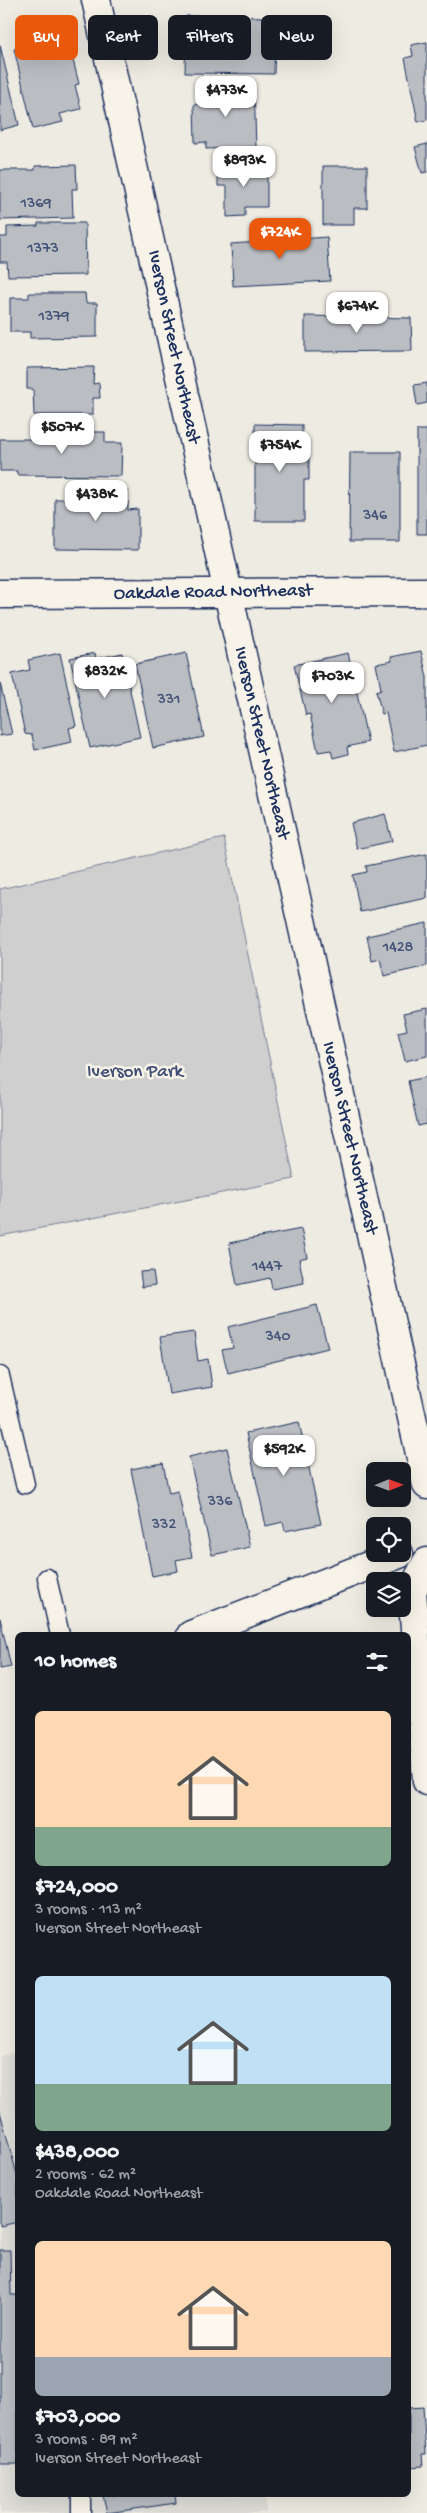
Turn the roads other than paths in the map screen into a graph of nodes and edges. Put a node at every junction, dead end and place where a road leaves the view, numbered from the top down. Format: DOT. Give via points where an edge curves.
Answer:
graph roads {
  1 [pos="96,0"];
  2 [pos="427,592"];
  3 [pos="0,594"];
  4 [pos="227,594"];
  5 [pos="0,1376"];
  6 [pos="25,1484"];
  7 [pos="427,1485"];
  8 [pos="427,1543"];
  9 [pos="411,1549"];
  10 [pos="378,1562"];
  11 [pos="427,1562"];
  12 [pos="47,1578"];
  13 [pos="59,1632"];
  14 [pos="199,1632"];
  15 [pos="427,1781"];
  16 [pos="81,2497"];
  17 [pos="81,2513"];
  1 -- 4 [label="street, Iverson Street Northeast"];
  2 -- 4 [label="street, Oakdale Road Northeast"];
  3 -- 4 [label="street, Oakdale Road Northeast"];
  4 -- 7 [label="street, Iverson Street Northeast"];
  5 -- 6 [label="lane"];
  8 -- 9 [label="street"];
  10 -- 14 [label="street"];
  11 -- 15 [label="street" via="412,1591"];
  12 -- 13 [label="lane"];
  16 -- 17 [label="lane"];
}
